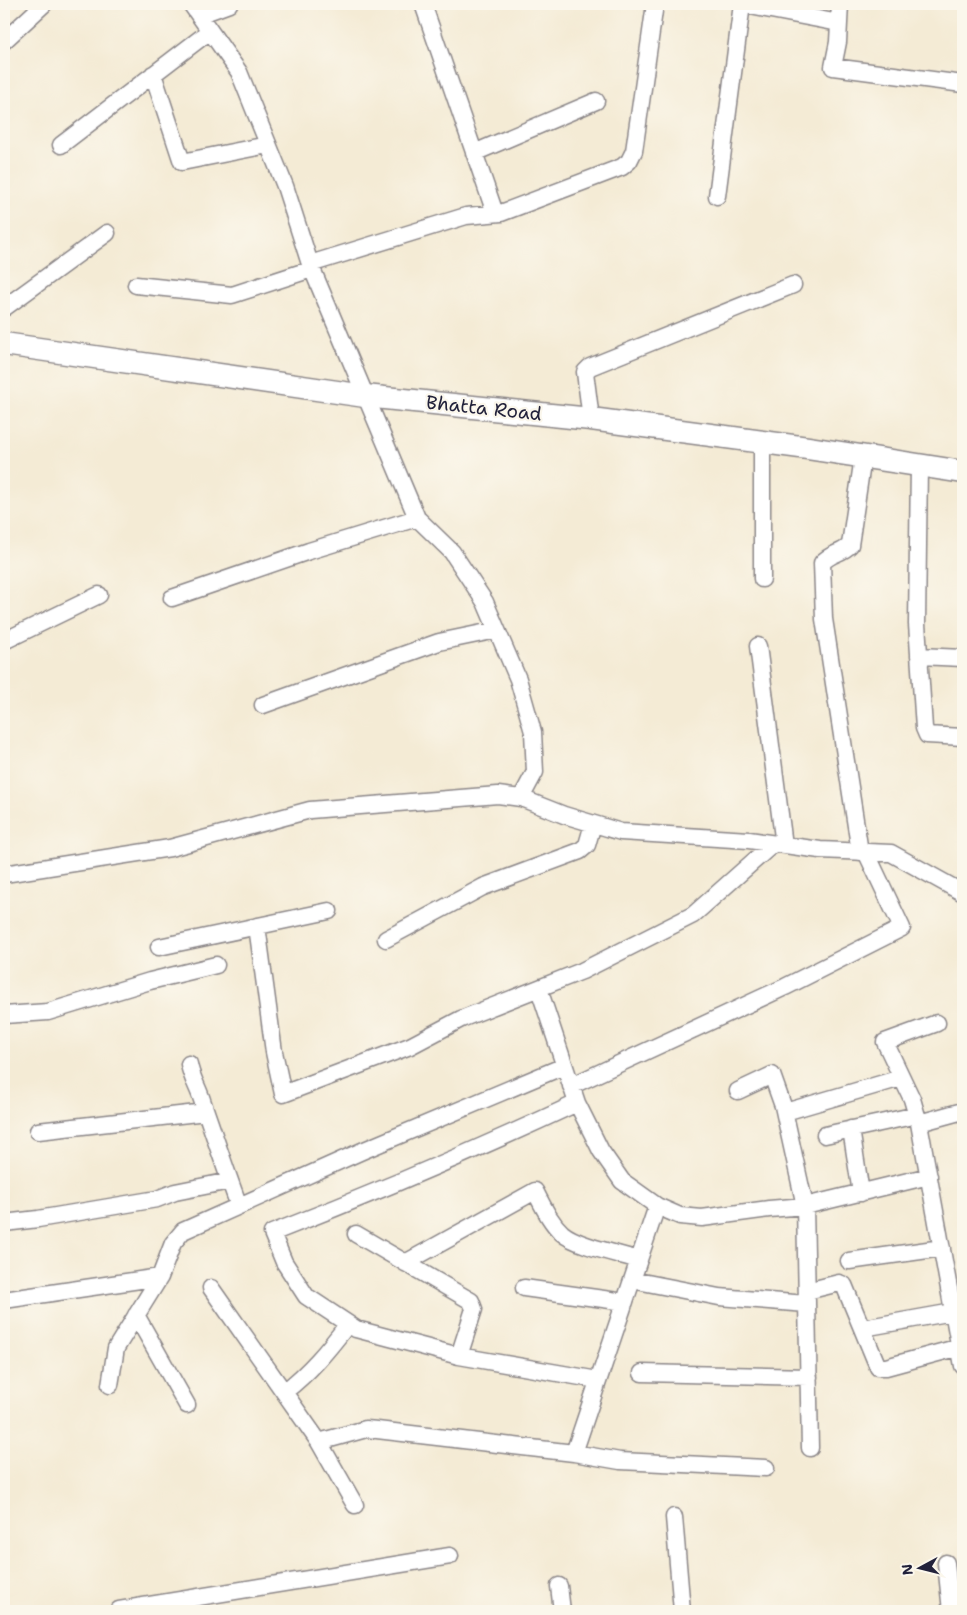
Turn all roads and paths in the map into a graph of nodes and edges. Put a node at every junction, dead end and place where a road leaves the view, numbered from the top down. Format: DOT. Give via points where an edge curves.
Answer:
graph roads {
  1 [pos="44,4"];
  2 [pos="230,4"];
  3 [pos="423,4"];
  4 [pos="650,4"];
  5 [pos="655,4"];
  6 [pos="742,4"];
  7 [pos="840,4"];
  8 [pos="195,10"];
  9 [pos="839,23"];
  10 [pos="210,31"];
  11 [pos="4,41"];
  12 [pos="153,74"];
  13 [pos="963,84"];
  14 [pos="596,101"];
  15 [pos="61,145"];
  16 [pos="268,145"];
  17 [pos="474,153"];
  18 [pos="717,196"];
  19 [pos="496,213"];
  20 [pos="107,233"];
  21 [pos="311,266"];
  22 [pos="136,285"];
  23 [pos="793,285"];
  24 [pos="4,308"];
  25 [pos="4,344"];
  26 [pos="365,396"];
  27 [pos="591,419"];
  28 [pos="762,442"];
  29 [pos="864,457"];
  30 [pos="919,465"];
  31 [pos="963,472"];
  32 [pos="417,518"];
  33 [pos="762,579"];
  34 [pos="99,595"];
  35 [pos="172,598"];
  36 [pos="497,630"];
  37 [pos="4,641"];
  38 [pos="758,646"];
  39 [pos="919,656"];
  40 [pos="963,658"];
  41 [pos="263,705"];
  42 [pos="963,737"];
  43 [pos="521,798"];
  44 [pos="593,824"];
  45 [pos="778,844"];
  46 [pos="863,852"];
  47 [pos="4,874"];
  48 [pos="963,893"];
  49 [pos="329,911"];
  50 [pos="257,926"];
  51 [pos="386,940"];
  52 [pos="159,947"];
  53 [pos="216,965"];
  54 [pos="539,989"];
  55 [pos="4,1015"];
  56 [pos="938,1022"];
  57 [pos="189,1064"];
  58 [pos="564,1066"];
  59 [pos="901,1078"];
  60 [pos="571,1086"];
  61 [pos="738,1091"];
  62 [pos="577,1103"];
  63 [pos="206,1112"];
  64 [pos="784,1112"];
  65 [pos="963,1112"];
  66 [pos="918,1119"];
  67 [pos="851,1129"];
  68 [pos="38,1132"];
  69 [pos="825,1135"];
  70 [pos="929,1176"];
  71 [pos="230,1181"];
  72 [pos="861,1194"];
  73 [pos="239,1206"];
  74 [pos="657,1206"];
  75 [pos="805,1206"];
  76 [pos="4,1222"];
  77 [pos="356,1234"];
  78 [pos="942,1248"];
  79 [pos="639,1260"];
  80 [pos="849,1261"];
  81 [pos="405,1263"];
  82 [pos="160,1277"];
  83 [pos="632,1280"];
  84 [pos="212,1288"];
  85 [pos="524,1288"];
  86 [pos="807,1298"];
  87 [pos="4,1300"];
  88 [pos="625,1302"];
  89 [pos="953,1312"];
  90 [pos="136,1315"];
  91 [pos="348,1324"];
  92 [pos="863,1328"];
  93 [pos="960,1346"];
  94 [pos="459,1356"];
  95 [pos="963,1366"];
  96 [pos="642,1374"];
  97 [pos="808,1377"];
  98 [pos="598,1380"];
  99 [pos="110,1385"];
  100 [pos="284,1392"];
  101 [pos="187,1405"];
  102 [pos="319,1442"];
  103 [pos="810,1448"];
  104 [pos="574,1453"];
  105 [pos="766,1468"];
  106 [pos="355,1505"];
  107 [pos="674,1517"];
  108 [pos="450,1556"];
  109 [pos="946,1563"];
  110 [pos="559,1586"];
  111 [pos="119,1611"];
  112 [pos="562,1611"];
  113 [pos="682,1611"];
  114 [pos="951,1611"];
  1 -- 11 [label="street"];
  2 -- 8 [label="street"];
  3 -- 17 [label="street"];
  4 -- 5 [label="street"];
  5 -- 19 [label="street" via="634,151 629,161 622,167 517,208"];
  6 -- 9 [label="street"];
  6 -- 18 [label="street"];
  7 -- 9 [label="street"];
  8 -- 10 [label="street"];
  9 -- 13 [label="street" via="833,67"];
  10 -- 12 [label="street"];
  10 -- 16 [label="street" via="239,72"];
  12 -- 15 [label="street"];
  12 -- 16 [label="street" via="182,162"];
  14 -- 17 [label="street"];
  16 -- 21 [label="street"];
  17 -- 19 [label="street"];
  19 -- 21 [label="street" via="448,221"];
  20 -- 24 [label="street"];
  21 -- 22 [label="street" via="232,295"];
  21 -- 26 [label="street"];
  23 -- 27 [label="street" via="590,367 585,372 585,380"];
  25 -- 26 [label="main road, Bhatta Road"];
  26 -- 27 [label="main road, Bhatta Road"];
  26 -- 32 [label="street"];
  27 -- 28 [label="main road, Bhatta Road"];
  28 -- 29 [label="main road, Bhatta Road"];
  28 -- 33 [label="street"];
  29 -- 30 [label="main road, Bhatta Road"];
  29 -- 46 [label="street" via="850,545 845,551 822,562 824,619"];
  30 -- 31 [label="main road, Bhatta Road"];
  30 -- 39 [label="street"];
  32 -- 35 [label="street"];
  32 -- 36 [label="street" via="452,552 485,602"];
  34 -- 37 [label="street"];
  36 -- 41 [label="street" via="439,642"];
  36 -- 43 [label="street" via="518,679 533,732 535,772"];
  38 -- 45 [label="street"];
  39 -- 40 [label="street"];
  39 -- 42 [label="street" via="927,734"];
  43 -- 44 [label="street"];
  43 -- 47 [label="street" via="498,795 310,810 170,848"];
  44 -- 45 [label="street" via="620,832"];
  44 -- 51 [label="street" via="587,845 580,851 483,887"];
  45 -- 46 [label="street"];
  45 -- 54 [label="street" via="693,915"];
  46 -- 48 [label="street" via="890,853"];
  46 -- 60 [label="street" via="902,928 785,987"];
  49 -- 50 [label="street"];
  50 -- 52 [label="street"];
  50 -- 54 [label="street" via="283,1094 410,1046 461,1019"];
  53 -- 55 [label="street" via="48,1012"];
  54 -- 58 [label="street"];
  56 -- 59 [label="street" via="885,1042"];
  57 -- 63 [label="street"];
  58 -- 60 [label="street"];
  58 -- 73 [label="street"];
  59 -- 64 [label="street"];
  59 -- 66 [label="street"];
  60 -- 62 [label="street"];
  61 -- 64 [label="street" via="772,1075"];
  62 -- 74 [label="street" via="601,1151 622,1181"];
  62 -- 91 [label="street" via="491,1143 272,1233 284,1262 306,1296"];
  63 -- 68 [label="street"];
  63 -- 71 [label="street"];
  64 -- 75 [label="street"];
  65 -- 66 [label="street"];
  66 -- 67 [label="street"];
  66 -- 70 [label="street"];
  67 -- 69 [label="street"];
  67 -- 72 [label="street"];
  70 -- 72 [label="street"];
  70 -- 78 [label="street"];
  71 -- 73 [label="street"];
  71 -- 76 [label="street" via="174,1192 157,1199 38,1220"];
  72 -- 75 [label="street"];
  73 -- 82 [label="street" via="183,1231 173,1243"];
  74 -- 75 [label="street" via="680,1216 702,1218"];
  74 -- 79 [label="street"];
  75 -- 86 [label="street"];
  77 -- 81 [label="street"];
  78 -- 80 [label="street"];
  78 -- 89 [label="street"];
  79 -- 81 [label="street" via="574,1241 563,1234 549,1218 535,1191"];
  79 -- 83 [label="street"];
  81 -- 94 [label="street" via="471,1301 474,1309"];
  82 -- 87 [label="street"];
  82 -- 90 [label="street"];
  83 -- 86 [label="street" via="719,1297"];
  83 -- 88 [label="street"];
  84 -- 100 [label="street"];
  85 -- 88 [label="street"];
  86 -- 92 [label="street" via="839,1283 844,1285"];
  86 -- 97 [label="street"];
  88 -- 98 [label="street"];
  89 -- 92 [label="street"];
  89 -- 93 [label="street"];
  90 -- 99 [label="street" via="116,1348"];
  90 -- 101 [label="street"];
  91 -- 94 [label="street" via="356,1329"];
  91 -- 100 [label="street" via="303,1378"];
  92 -- 93 [label="street" via="878,1367"];
  93 -- 95 [label="street"];
  94 -- 98 [label="street"];
  96 -- 97 [label="street"];
  97 -- 103 [label="street"];
  98 -- 104 [label="street"];
  100 -- 102 [label="street"];
  102 -- 104 [label="street" via="366,1429"];
  102 -- 106 [label="street"];
  104 -- 105 [label="street" via="620,1461"];
  107 -- 113 [label="street"];
  108 -- 111 [label="street"];
  109 -- 114 [label="street"];
  110 -- 112 [label="street"];
}
